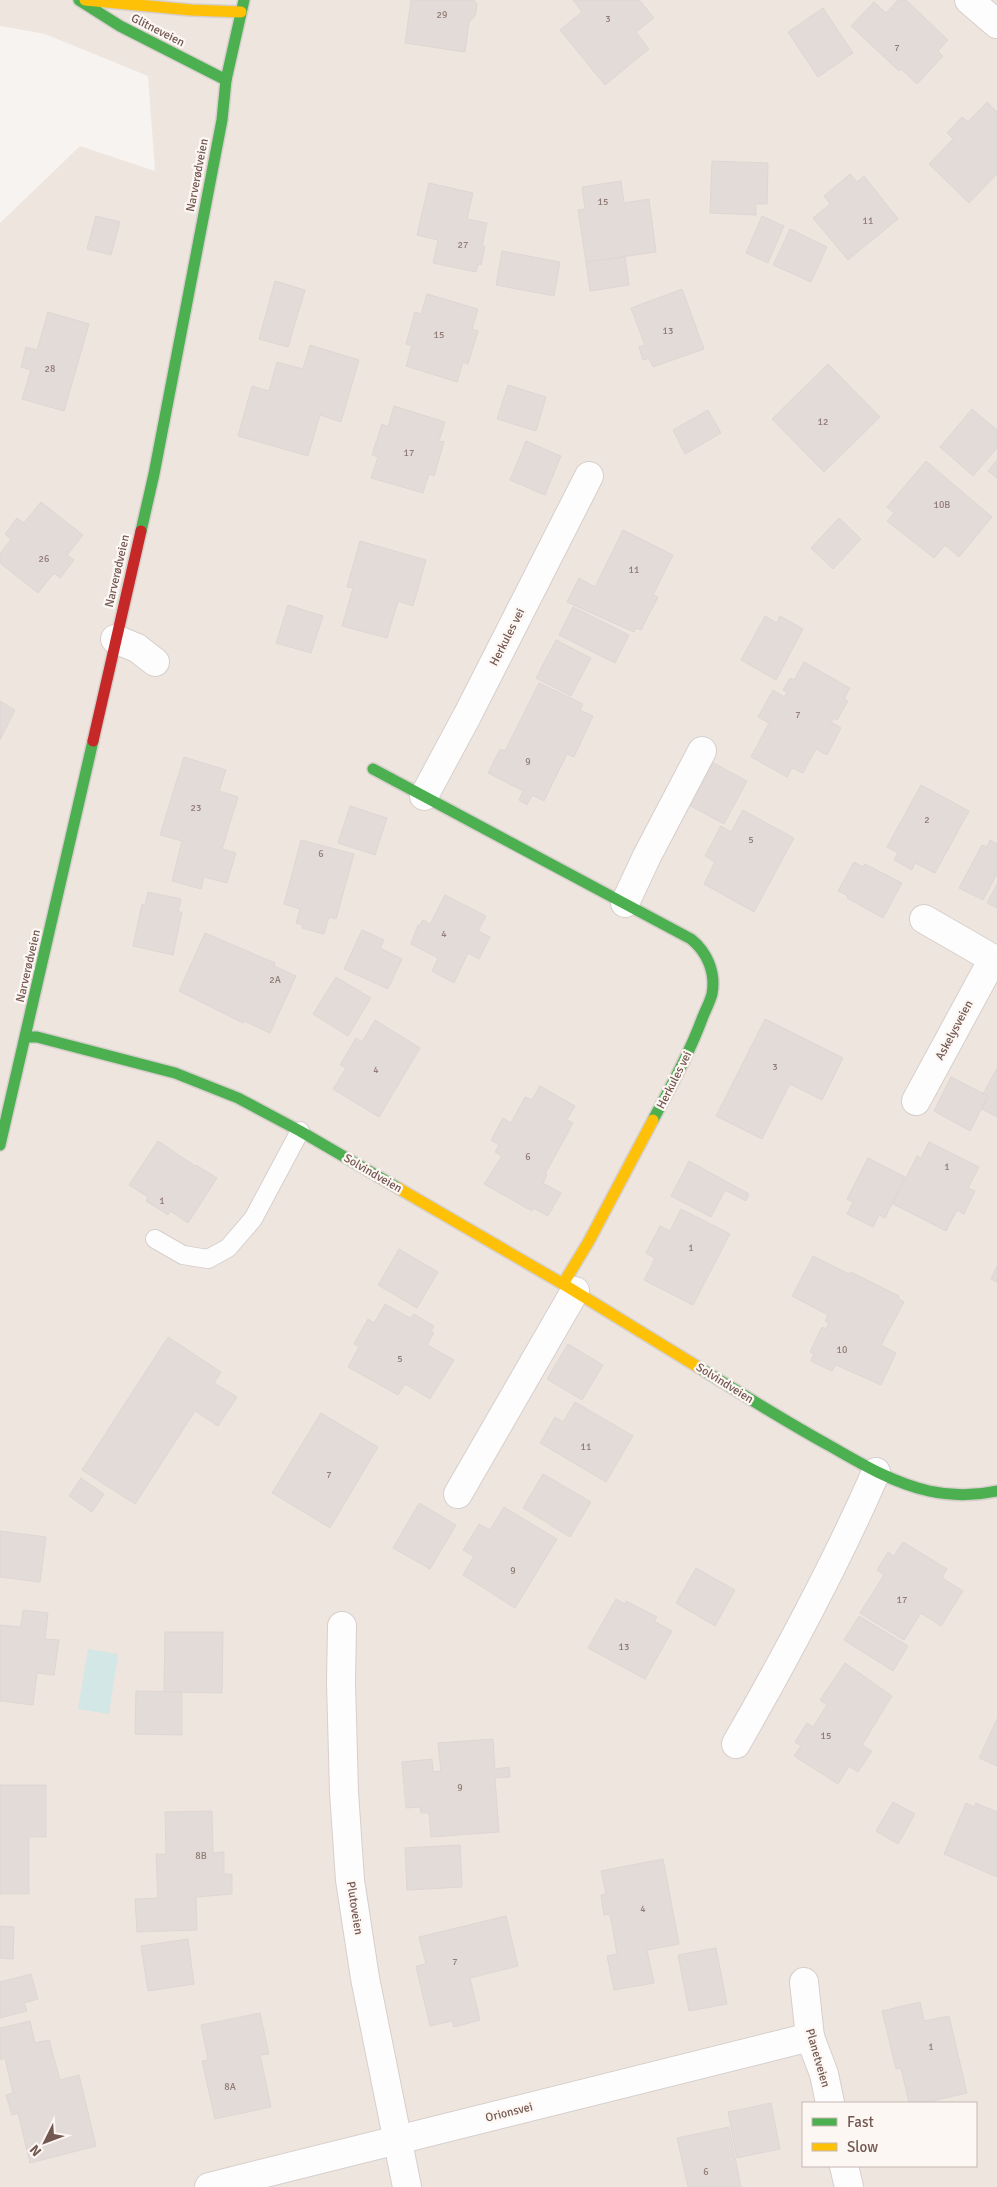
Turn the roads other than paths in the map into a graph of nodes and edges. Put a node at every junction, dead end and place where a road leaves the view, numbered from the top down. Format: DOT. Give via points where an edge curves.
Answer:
graph roads {
  1 [pos="80,0"];
  2 [pos="244,0"];
  3 [pos="969,0"];
  4 [pos="240,12"];
  5 [pos="997,24"];
  6 [pos="226,80"];
  7 [pos="589,476"];
  8 [pos="116,639"];
  9 [pos="155,662"];
  10 [pos="702,752"];
  11 [pos="374,769"];
  12 [pos="424,796"];
  13 [pos="625,903"];
  14 [pos="924,920"];
  15 [pos="995,960"];
  16 [pos="26,1037"];
  17 [pos="916,1101"];
  18 [pos="300,1131"];
  19 [pos="0,1145"];
  20 [pos="155,1239"];
  21 [pos="569,1288"];
  22 [pos="876,1472"];
  23 [pos="997,1491"];
  24 [pos="458,1494"];
  25 [pos="342,1626"];
  26 [pos="736,1744"];
  27 [pos="804,1982"];
  28 [pos="810,2037"];
  29 [pos="830,2102"];
  30 [pos="398,2140"];
  31 [pos="844,2167"];
  32 [pos="209,2187"];
  33 [pos="407,2187"];
  34 [pos="849,2187"];
  1 -- 4 [label="street, Glitneveien"];
  1 -- 6 [label="street, Glitneveien" via="120,26"];
  2 -- 4 [label="street, Narverødveien"];
  3 -- 5 [label="street"];
  4 -- 6 [label="street, Narverødveien"];
  6 -- 8 [label="street, Narverødveien" via="222,120 154,474"];
  7 -- 12 [label="street, Herkules vei"];
  8 -- 9 [label="street" via="137,648"];
  8 -- 16 [label="street, Narverødveien"];
  10 -- 13 [label="street"];
  11 -- 12 [label="street, Herkules vei"];
  12 -- 13 [label="street, Herkules vei"];
  13 -- 21 [label="street, Herkules vei" via="692,939 708,958 712,993 693,1044 588,1241"];
  14 -- 15 [label="street, Askelysveien"];
  15 -- 17 [label="street, Askelysveien"];
  16 -- 18 [label="street, Solvindveien" via="37,1037 175,1073 238,1098"];
  16 -- 19 [label="street, Narverødveien"];
  18 -- 20 [label="lane" via="252,1219 228,1248 208,1260 183,1255"];
  18 -- 21 [label="street, Solvindveien"];
  21 -- 22 [label="street, Solvindveien" via="801,1430"];
  21 -- 24 [label="street"];
  22 -- 23 [label="street, Solvindveien" via="914,1487 953,1495"];
  22 -- 26 [label="street" via="852,1527"];
  25 -- 30 [label="street, Plutoveien" via="344,1792 350,1880"];
  27 -- 28 [label="street, Planetveien"];
  28 -- 29 [label="street, Planetveien" via="824,2074"];
  28 -- 30 [label="street, Orionsvei"];
  30 -- 32 [label="street, Orionsvei"];
  30 -- 33 [label="street, Plutoveien"];
  31 -- 34 [label="street"];
}
